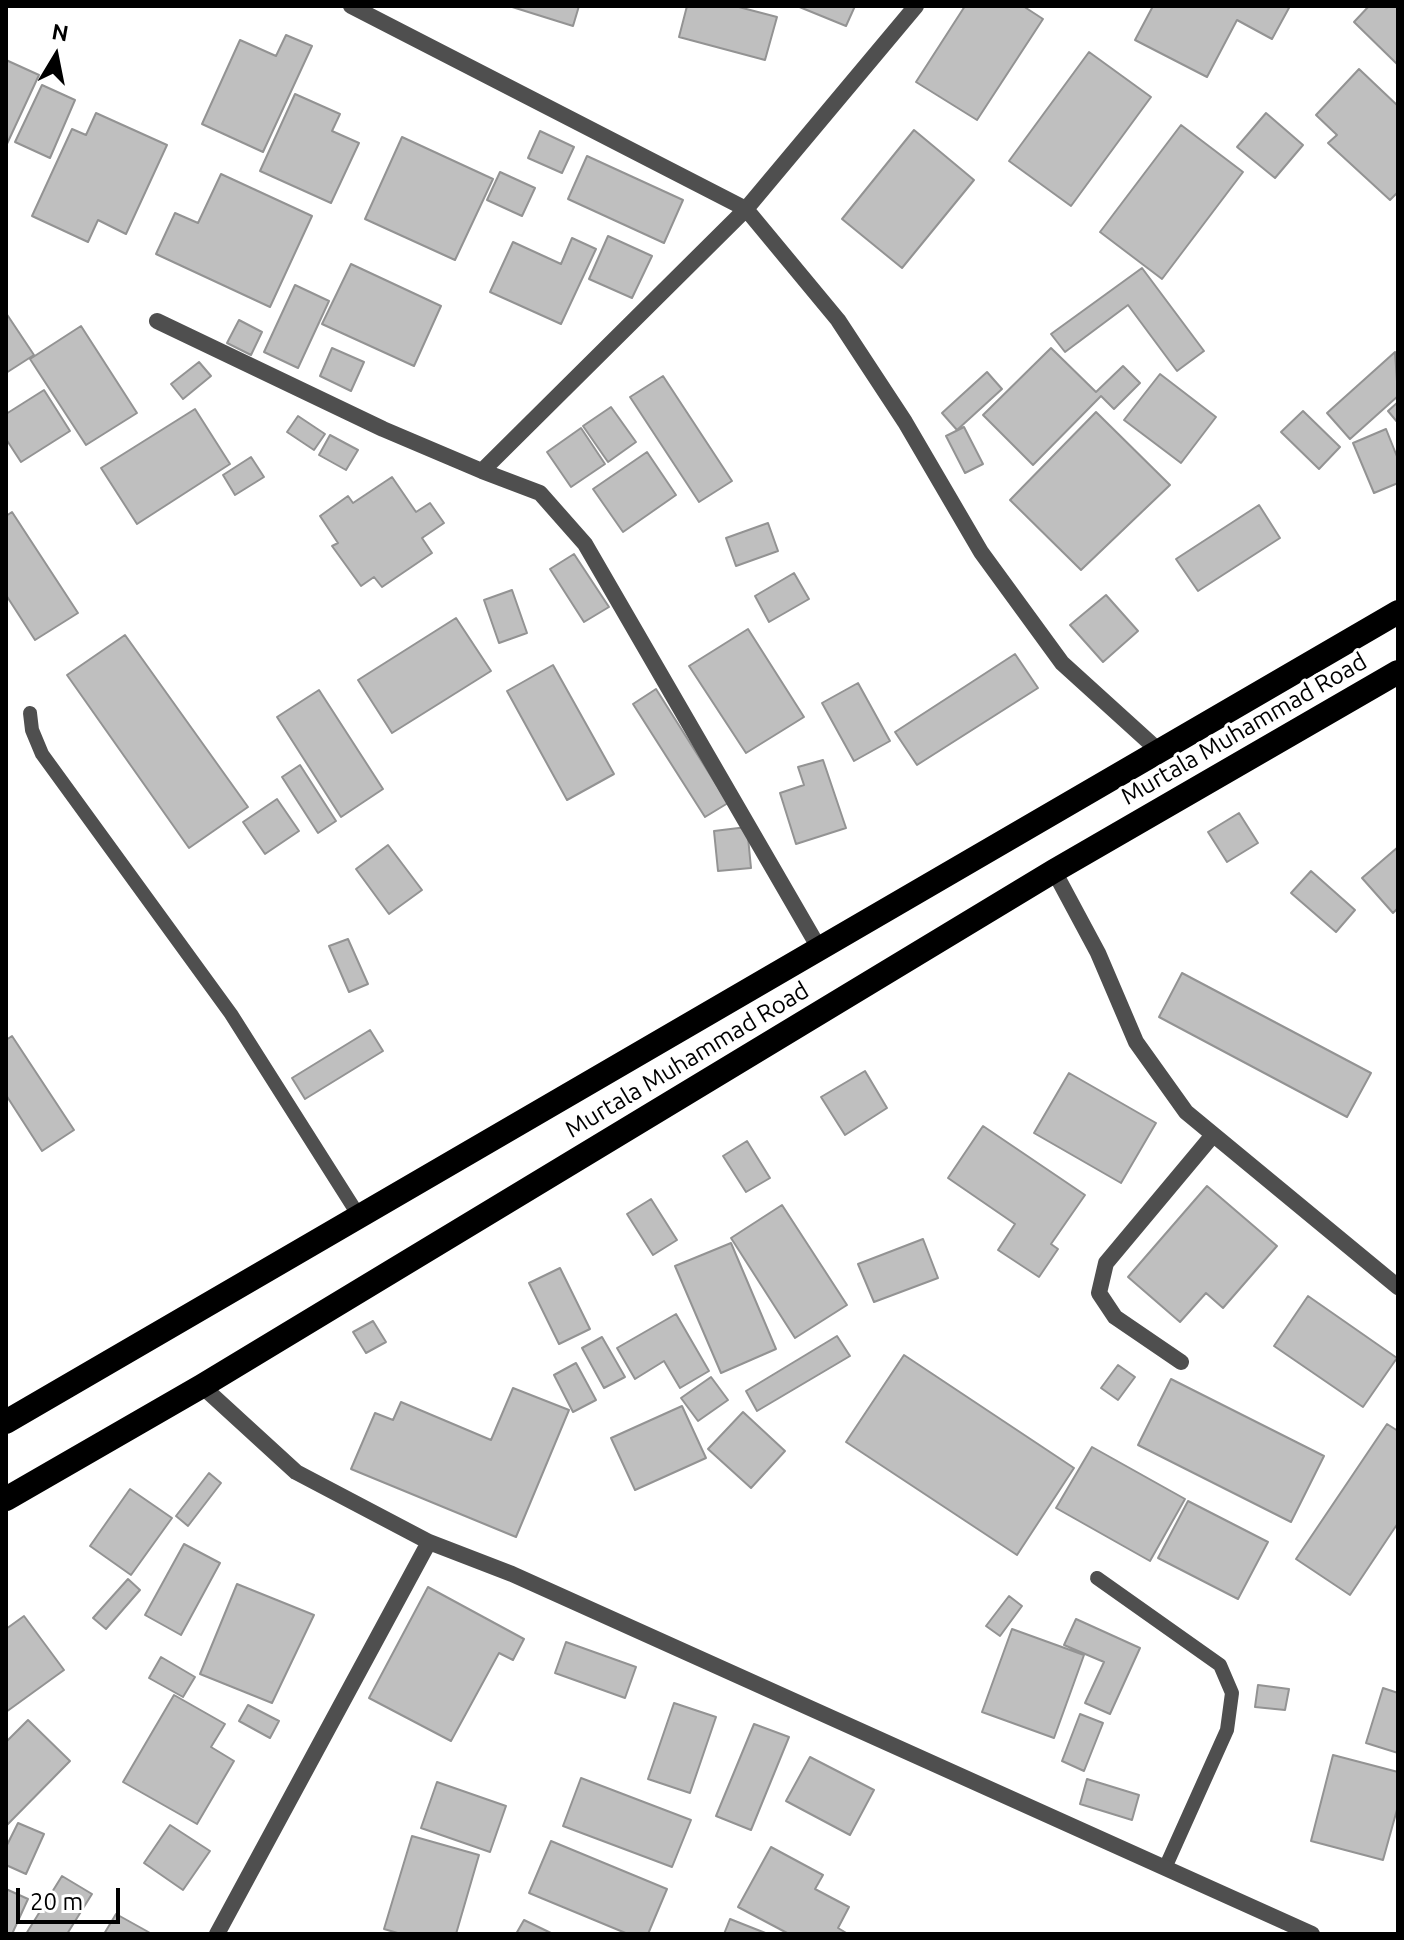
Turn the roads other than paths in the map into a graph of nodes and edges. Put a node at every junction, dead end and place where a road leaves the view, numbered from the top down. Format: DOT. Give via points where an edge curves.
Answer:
graph roads {
  1 [pos="351,6"];
  2 [pos="916,6"];
  3 [pos="746,209"];
  4 [pos="157,321"];
  5 [pos="482,471"];
  6 [pos="1398,612"];
  7 [pos="1398,672"];
  8 [pos="30,713"];
  9 [pos="1159,751"];
  10 [pos="1054,871"];
  11 [pos="819,948"];
  12 [pos="1213,1135"];
  13 [pos="359,1216"];
  14 [pos="1398,1287"];
  15 [pos="1181,1362"];
  16 [pos="202,1386"];
  17 [pos="6,1422"];
  18 [pos="6,1499"];
  19 [pos="429,1542"];
  20 [pos="1097,1578"];
  21 [pos="1165,1868"];
  22 [pos="217,1934"];
  23 [pos="1312,1934"];
  1 -- 3 [label="street"];
  2 -- 3 [label="street"];
  3 -- 5 [label="street"];
  3 -- 9 [label="street" via="838,320 981,552 1062,663"];
  4 -- 5 [label="street"];
  5 -- 11 [label="street" via="540,493 585,544"];
  6 -- 9 [label="highway, Murtala Muhammad Road"];
  7 -- 10 [label="highway, Murtala Muhammad Road"];
  8 -- 13 [label="lane" via="42,754 231,1014"];
  9 -- 11 [label="highway, Murtala Muhammad Road"];
  10 -- 12 [label="street" via="1098,953 1136,1042 1186,1112"];
  10 -- 16 [label="highway, Murtala Muhammad Road"];
  11 -- 13 [label="highway, Murtala Muhammad Road"];
  12 -- 14 [label="street"];
  12 -- 15 [label="street" via="1106,1263 1099,1293 1115,1317"];
  13 -- 17 [label="highway, Murtala Muhammad Road"];
  16 -- 18 [label="highway, Murtala Muhammad Road"];
  16 -- 19 [label="street" via="296,1472"];
  19 -- 21 [label="street" via="512,1574"];
  19 -- 22 [label="street"];
  20 -- 21 [label="lane" via="1220,1665 1232,1693 1227,1730"];
  21 -- 23 [label="street"];
}
